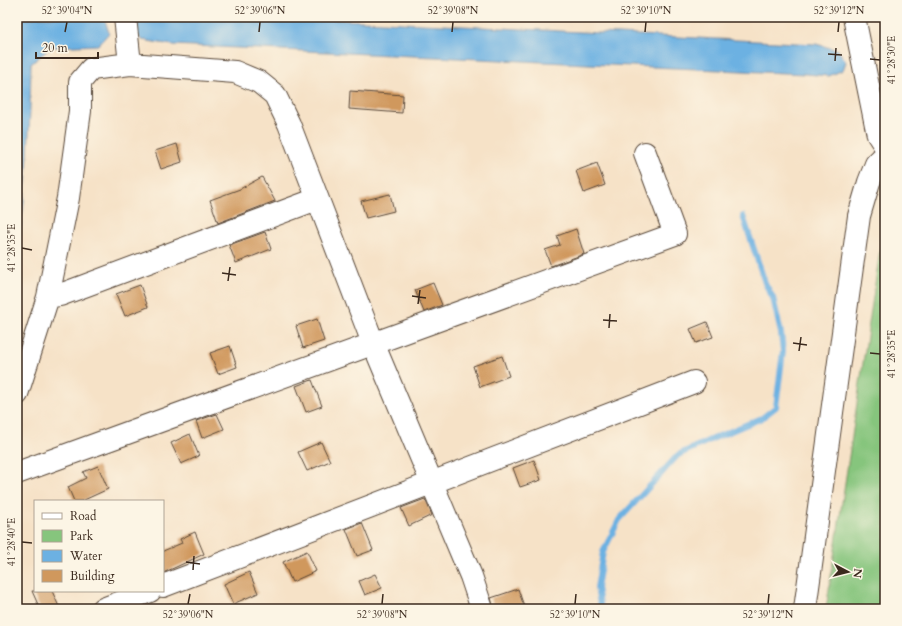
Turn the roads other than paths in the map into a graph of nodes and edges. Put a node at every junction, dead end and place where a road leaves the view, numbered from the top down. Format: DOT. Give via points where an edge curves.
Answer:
graph roads {
  1 [pos="124,17"];
  2 [pos="854,17"];
  3 [pos="130,64"];
  4 [pos="885,146"];
  5 [pos="645,153"];
  6 [pos="885,154"];
  7 [pos="317,199"];
  8 [pos="48,297"];
  9 [pos="373,343"];
  10 [pos="694,382"];
  11 [pos="17,394"];
  12 [pos="17,473"];
  13 [pos="432,482"];
  14 [pos="164,586"];
  15 [pos="147,592"];
  16 [pos="103,609"];
  17 [pos="482,609"];
  18 [pos="804,609"];
  1 -- 3 [label="street"];
  2 -- 4 [label="street" via="878,135"];
  3 -- 7 [label="street" via="235,72 259,82 275,95 278,101"];
  3 -- 8 [label="street" via="91,69 80,82 80,111 68,198"];
  5 -- 9 [label="street" via="675,234"];
  6 -- 18 [label="street" via="876,164 859,216"];
  7 -- 8 [label="street" via="60,295"];
  7 -- 9 [label="street"];
  8 -- 11 [label="street"];
  9 -- 12 [label="street"];
  9 -- 13 [label="street"];
  10 -- 13 [label="street"];
  13 -- 14 [label="street"];
  13 -- 17 [label="street" via="472,576"];
  15 -- 16 [label="street"];
}
